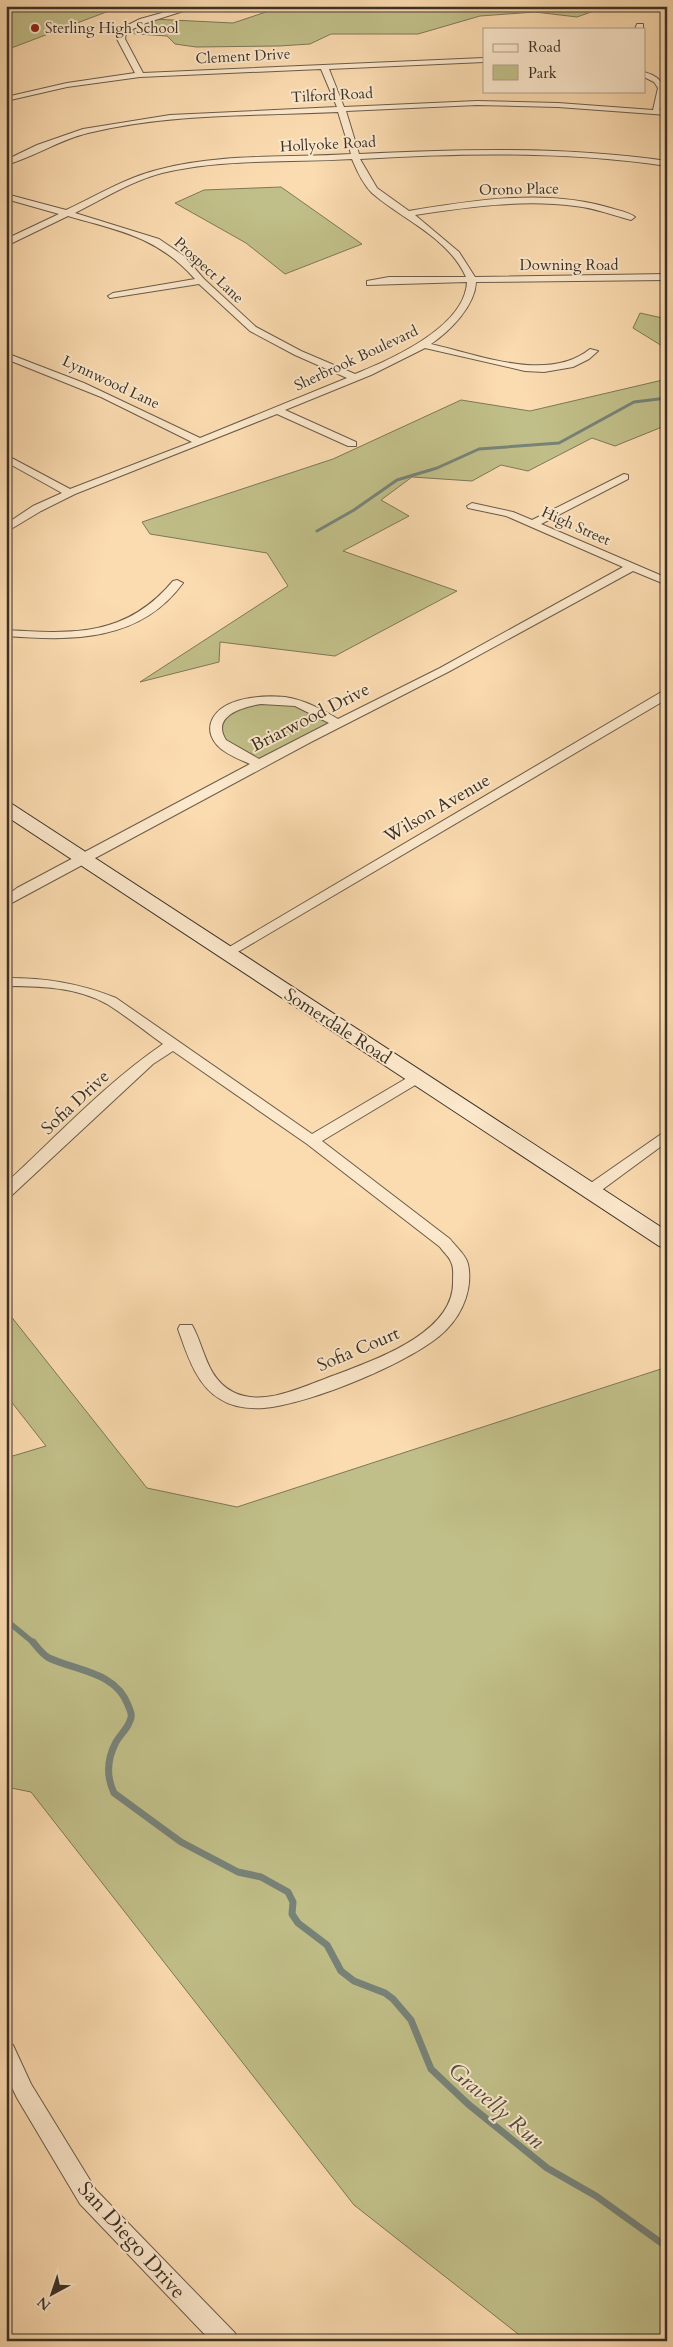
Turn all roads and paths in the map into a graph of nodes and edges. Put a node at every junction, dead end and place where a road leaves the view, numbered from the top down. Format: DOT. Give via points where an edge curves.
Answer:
graph roads {
  1 [pos="196,6"];
  2 [pos="483,60"];
  3 [pos="324,66"];
  4 [pos="667,74"];
  5 [pos="140,75"];
  6 [pos="646,75"];
  7 [pos="653,77"];
  8 [pos="6,99"];
  9 [pos="341,109"];
  10 [pos="656,111"];
  11 [pos="667,113"];
  12 [pos="355,157"];
  13 [pos="6,163"];
  14 [pos="667,164"];
  15 [pos="6,196"];
  16 [pos="67,212"];
  17 [pos="406,214"];
  18 [pos="631,217"];
  19 [pos="6,244"];
  20 [pos="667,277"];
  21 [pos="472,279"];
  22 [pos="201,281"];
  23 [pos="370,283"];
  24 [pos="113,296"];
  25 [pos="424,345"];
  26 [pos="593,351"];
  27 [pos="6,356"];
  28 [pos="355,378"];
  29 [pos="276,410"];
  30 [pos="200,442"];
  31 [pos="352,444"];
  32 [pos="6,458"];
  33 [pos="624,477"];
  34 [pos="70,493"];
  35 [pos="472,506"];
  36 [pos="533,524"];
  37 [pos="6,529"];
  38 [pos="632,567"];
  39 [pos="667,582"];
  40 [pos="177,583"];
  41 [pos="6,633"];
  42 [pos="667,694"];
  43 [pos="337,723"];
  44 [pos="259,764"];
  45 [pos="8,809"];
  46 [pos="82,858"];
  47 [pos="6,902"];
  48 [pos="226,953"];
  49 [pos="6,982"];
  50 [pos="173,1044"];
  51 [pos="417,1078"];
  52 [pos="667,1135"];
  53 [pos="312,1140"];
  54 [pos="590,1191"];
  55 [pos="6,1192"];
  56 [pos="667,1241"];
  57 [pos="186,1329"];
  58 [pos="6,2052"];
  59 [pos="227,2341"];
  1 -- 5 [label="street" via="143,21 123,31 121,39"];
  2 -- 3 [label="street, Clement Drive"];
  3 -- 5 [label="street, Clement Drive"];
  3 -- 9 [label="street"];
  4 -- 7 [label="street"];
  5 -- 8 [label="street, Clement Drive" via="89,81"];
  6 -- 7 [label="street"];
  7 -- 10 [label="street" via="662,86 663,94"];
  9 -- 10 [label="street, Tilford Road" via="477,103"];
  9 -- 12 [label="street"];
  9 -- 13 [label="street, Tilford Road" via="170,117 123,124 60,139"];
  10 -- 11 [label="street, Tilford Road"];
  12 -- 14 [label="street, Hollyoke Road" via="513,152 597,154"];
  12 -- 16 [label="street, Hollyoke Road" via="183,166 154,172"];
  12 -- 17 [label="street" via="374,190"];
  15 -- 16 [label="street, Prospect Lane"];
  16 -- 19 [label="street, Hollyoke Road"];
  16 -- 22 [label="street, Prospect Lane" via="156,241 180,258"];
  17 -- 18 [label="street, Orono Place" via="465,204 540,201 606,207"];
  17 -- 21 [label="street" via="447,245 467,266"];
  20 -- 21 [label="street, Downing Road"];
  21 -- 23 [label="street, Downing Road"];
  21 -- 25 [label="street, Sherbrook Boulevard" via="466,299 444,331"];
  22 -- 24 [label="street"];
  22 -- 28 [label="street, Prospect Lane" via="253,329"];
  25 -- 26 [label="street" via="541,369 562,368 584,360"];
  25 -- 28 [label="street, Sherbrook Boulevard"];
  27 -- 30 [label="street, Lynnwood Lane" via="52,371 126,403"];
  28 -- 29 [label="street, Sherbrook Boulevard"];
  29 -- 30 [label="street, Sherbrook Boulevard"];
  29 -- 31 [label="street"];
  30 -- 34 [label="street, Sherbrook Boulevard"];
  32 -- 34 [label="street"];
  33 -- 36 [label="street"];
  34 -- 37 [label="street, Sherbrook Boulevard" via="20,518"];
  35 -- 36 [label="street, High Street" via="509,514"];
  36 -- 38 [label="street, High Street"];
  38 -- 39 [label="street, High Street"];
  38 -- 43 [label="street, Briarwood Drive" via="444,670"];
  40 -- 41 [label="street" via="159,604 106,631 74,636"];
  42 -- 48 [label="street, Wilson Avenue"];
  43 -- 44 [label="street, Briarwood Drive"];
  43 -- 44 [label="street" via="313,709 283,700 247,703 222,714 216,729 220,742"];
  44 -- 46 [label="street, Briarwood Drive"];
  45 -- 46 [label="main road, Somerdale Road"];
  46 -- 47 [label="street, Briarwood Drive"];
  46 -- 48 [label="main road, Somerdale Road"];
  48 -- 51 [label="main road, Somerdale Road"];
  49 -- 50 [label="street" via="52,982 81,987 111,1001"];
  50 -- 53 [label="street"];
  50 -- 55 [label="street, Sofia Drive" via="148,1061"];
  51 -- 53 [label="street"];
  51 -- 54 [label="main road, Somerdale Road"];
  52 -- 54 [label="street"];
  53 -- 57 [label="street, Sofia Court" via="445,1243 460,1263 460,1286 453,1310 437,1330 407,1352 295,1396 259,1403 236,1400 214,1386 200,1368"];
  54 -- 56 [label="main road, Somerdale Road"];
  58 -- 59 [label="street, San Diego Drive" via="24,2091 88,2197"];
}
